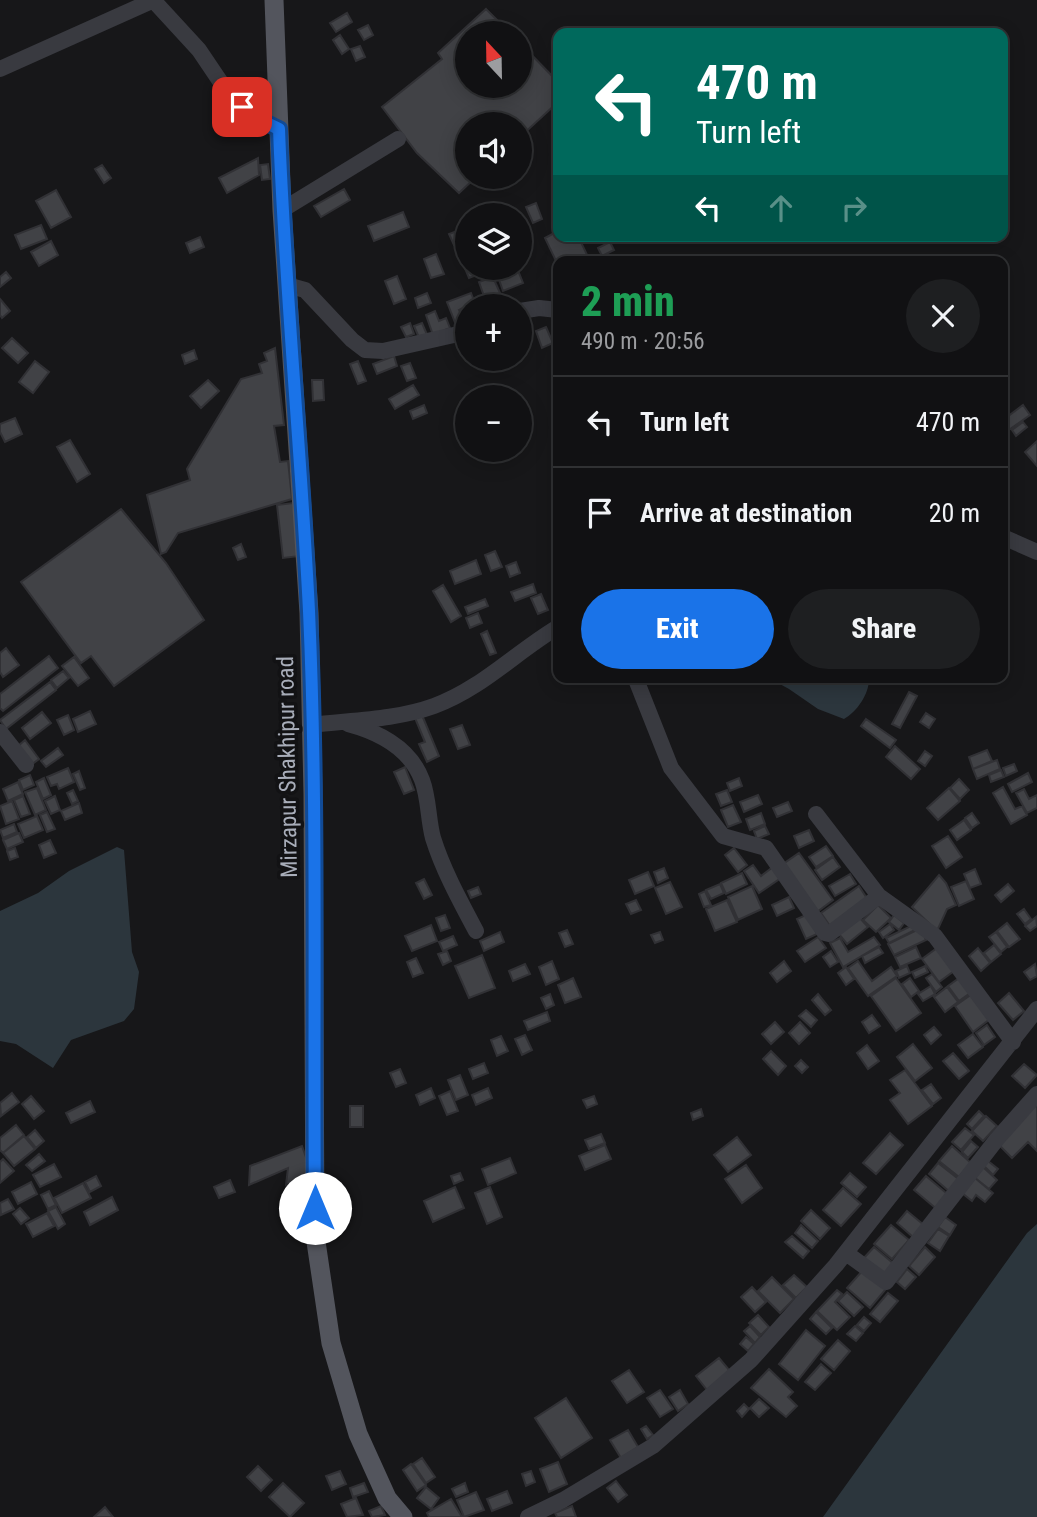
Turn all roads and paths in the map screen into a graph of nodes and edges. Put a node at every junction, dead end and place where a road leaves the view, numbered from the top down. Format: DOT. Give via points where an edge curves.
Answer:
graph roads {
  1 [pos="154,0"];
  2 [pos="274,0"];
  3 [pos="0,69"];
  4 [pos="279,129"];
  5 [pos="398,139"];
  6 [pos="282,210"];
  7 [pos="287,285"];
  8 [pos="532,309"];
  9 [pos="553,309"];
  10 [pos="455,335"];
  11 [pos="1008,539"];
  12 [pos="1037,552"];
  13 [pos="553,631"];
  14 [pos="637,683"];
  15 [pos="338,722"];
  16 [pos="312,725"];
  17 [pos="0,732"];
  18 [pos="26,765"];
  19 [pos="816,814"];
  20 [pos="879,896"];
  21 [pos="476,931"];
  22 [pos="1037,1009"];
  23 [pos="1013,1042"];
  24 [pos="1037,1094"];
  25 [pos="846,1253"];
  26 [pos="403,1517"];
  27 [pos="528,1517"];
  1 -- 3 [label="street"];
  1 -- 4 [label="street" via="199,50 230,96 254,117"];
  2 -- 4 [label="main road, Mirzapur Shakhipur road"];
  4 -- 6 [label="main road, Mirzapur Shakhipur road"];
  5 -- 6 [label="street"];
  6 -- 7 [label="main road, Mirzapur Shakhipur road"];
  7 -- 10 [label="street" via="304,290 365,350 383,351"];
  7 -- 16 [label="main road, Mirzapur Shakhipur road"];
  8 -- 9 [label="street"];
  11 -- 12 [label="street"];
  13 -- 15 [label="street" via="472,687 436,705 400,716"];
  14 -- 20 [label="street" via="671,768 723,836 766,849 825,933"];
  15 -- 16 [label="street"];
  15 -- 21 [label="street" via="369,730 393,743 414,765 422,780 433,839"];
  16 -- 26 [label="main road, Mirzapur Shakhipur road" via="315,1235 331,1343 358,1434 387,1498"];
  17 -- 18 [label="street"];
  19 -- 20 [label="street"];
  20 -- 23 [label="street" via="935,936"];
  22 -- 23 [label="street"];
  23 -- 25 [label="street"];
  24 -- 25 [label="street" via="886,1282"];
  25 -- 27 [label="street" via="751,1360 653,1446"];
}
